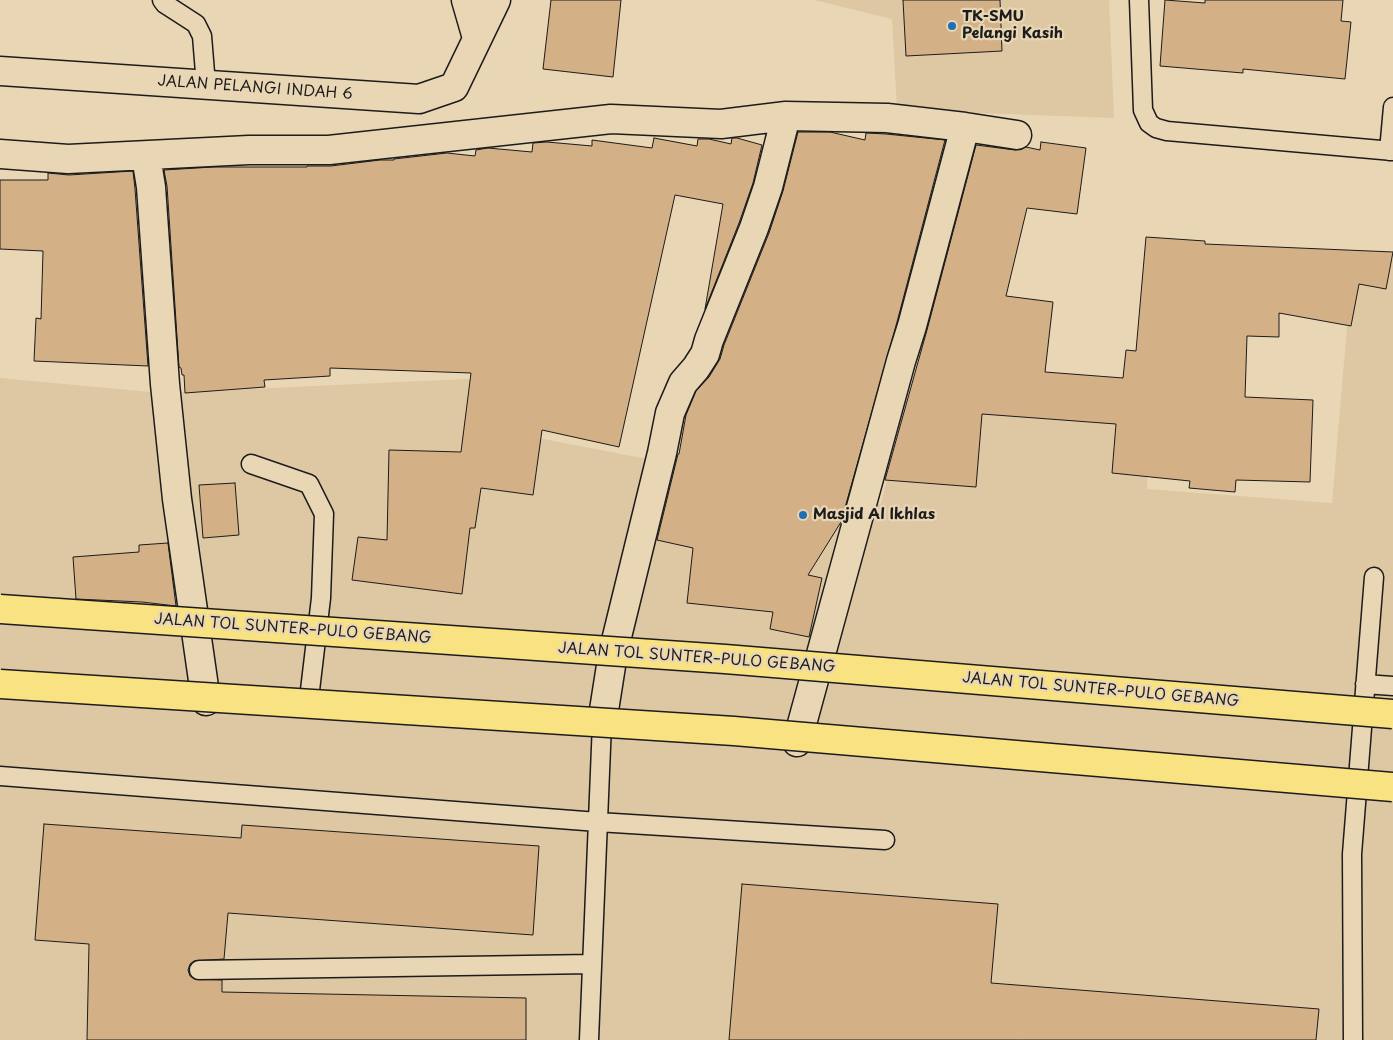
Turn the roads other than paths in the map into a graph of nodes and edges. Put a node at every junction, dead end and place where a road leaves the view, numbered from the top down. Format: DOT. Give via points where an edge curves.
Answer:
graph roads {
  1 [pos="162,0"];
  2 [pos="466,0"];
  3 [pos="496,0"];
  4 [pos="1138,0"];
  5 [pos="477,38"];
  6 [pos="0,71"];
  7 [pos="206,85"];
  8 [pos="1393,108"];
  9 [pos="786,116"];
  10 [pos="965,127"];
  11 [pos="1017,135"];
  12 [pos="1391,151"];
  13 [pos="0,154"];
  14 [pos="146,156"];
  15 [pos="251,464"];
  16 [pos="1374,577"];
  17 [pos="0,609"];
  18 [pos="0,684"];
  19 [pos="1365,684"];
  20 [pos="1393,686"];
  21 [pos="206,700"];
  22 [pos="308,706"];
  23 [pos="1393,714"];
  24 [pos="602,723"];
  25 [pos="797,742"];
  26 [pos="0,776"];
  27 [pos="1393,787"];
  28 [pos="598,822"];
  29 [pos="885,840"];
  30 [pos="592,964"];
  31 [pos="199,970"];
  32 [pos="589,1040"];
  33 [pos="1353,1040"];
  1 -- 7 [label="lane" via="196,24 202,36"];
  2 -- 5 [label="street"];
  3 -- 5 [label="street, JALAN PELANGI INDAH 6"];
  4 -- 12 [label="lane" via="1143,110 1156,128"];
  5 -- 7 [label="street, JALAN PELANGI INDAH 6" via="454,87 419,100"];
  6 -- 7 [label="street, JALAN PELANGI INDAH 6"];
  8 -- 12 [label="lane"];
  9 -- 10 [label="street" via="887,118"];
  9 -- 14 [label="street" via="721,124 611,119 329,150 249,150"];
  9 -- 24 [label="street" via="768,187 705,354 683,383 670,413 613,653"];
  10 -- 11 [label="street"];
  10 -- 25 [label="street"];
  13 -- 14 [label="street" via="68,160"];
  14 -- 21 [label="street" via="176,490"];
  15 -- 22 [label="lane" via="308,484 324,514 321,598"];
  16 -- 19 [label="lane"];
  17 -- 23 [label="highway, JALAN TOL SUNTER–PULO GEBANG, bridge" via="725,659"];
  18 -- 27 [label="highway, bridge" via="734,731"];
  19 -- 20 [label="lane"];
  19 -- 33 [label="lane" via="1352,854"];
  24 -- 28 [label="lane"];
  26 -- 28 [label="lane"];
  28 -- 29 [label="lane"];
  28 -- 30 [label="lane"];
  30 -- 31 [label="lane"];
  30 -- 32 [label="lane"];
}
